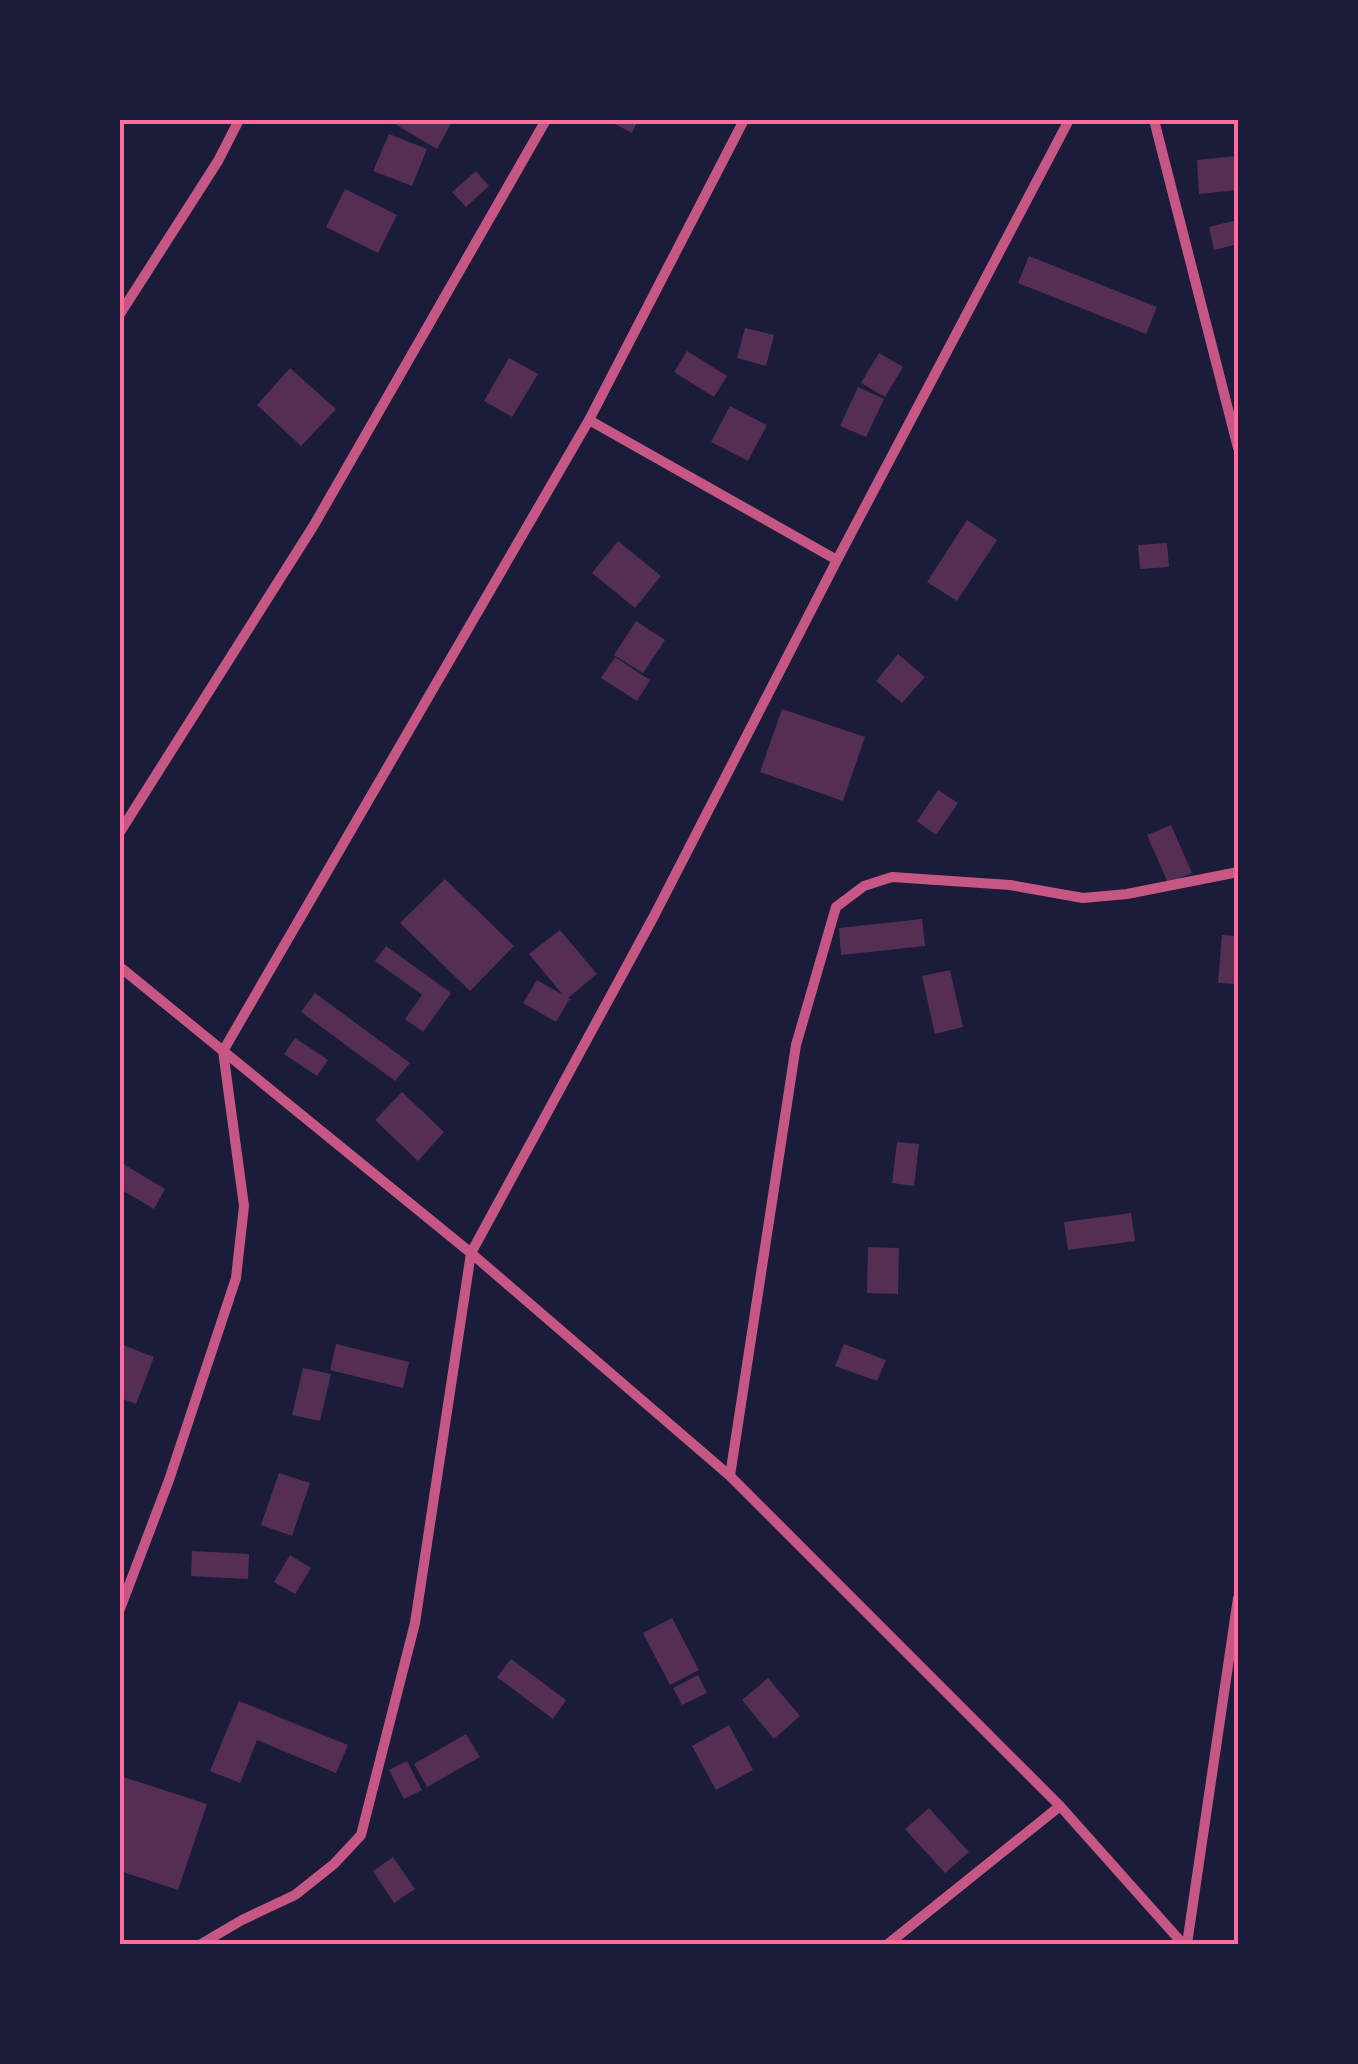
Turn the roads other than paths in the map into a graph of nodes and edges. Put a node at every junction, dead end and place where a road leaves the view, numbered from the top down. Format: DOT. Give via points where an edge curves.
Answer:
graph roads {
  1 [pos="239,120"];
  2 [pos="546,120"];
  3 [pos="744,120"];
  4 [pos="1070,120"];
  5 [pos="1154,120"];
  6 [pos="120,314"];
  7 [pos="589,420"];
  8 [pos="1238,448"];
  9 [pos="836,560"];
  10 [pos="120,832"];
  11 [pos="1238,872"];
  12 [pos="120,967"];
  13 [pos="223,1052"];
  14 [pos="471,1253"];
  15 [pos="730,1476"];
  16 [pos="1238,1598"];
  17 [pos="120,1609"];
  18 [pos="1060,1806"];
  19 [pos="201,1944"];
  20 [pos="888,1944"];
  21 [pos="1185,1944"];
  1 -- 6 [label="street"];
  2 -- 10 [label="street" via="314,525"];
  3 -- 7 [label="street"];
  4 -- 9 [label="street"];
  5 -- 8 [label="street"];
  7 -- 9 [label="street"];
  7 -- 13 [label="street"];
  9 -- 14 [label="street"];
  11 -- 15 [label="street" via="1083,898 1010,884 892,876 836,907 796,1045"];
  12 -- 13 [label="street"];
  13 -- 14 [label="street"];
  13 -- 17 [label="street" via="244,1206 236,1278"];
  14 -- 15 [label="street"];
  14 -- 19 [label="street" via="414,1623 360,1835 295,1894"];
  15 -- 18 [label="street"];
  16 -- 21 [label="street"];
  18 -- 20 [label="street"];
  18 -- 21 [label="street"];
}
